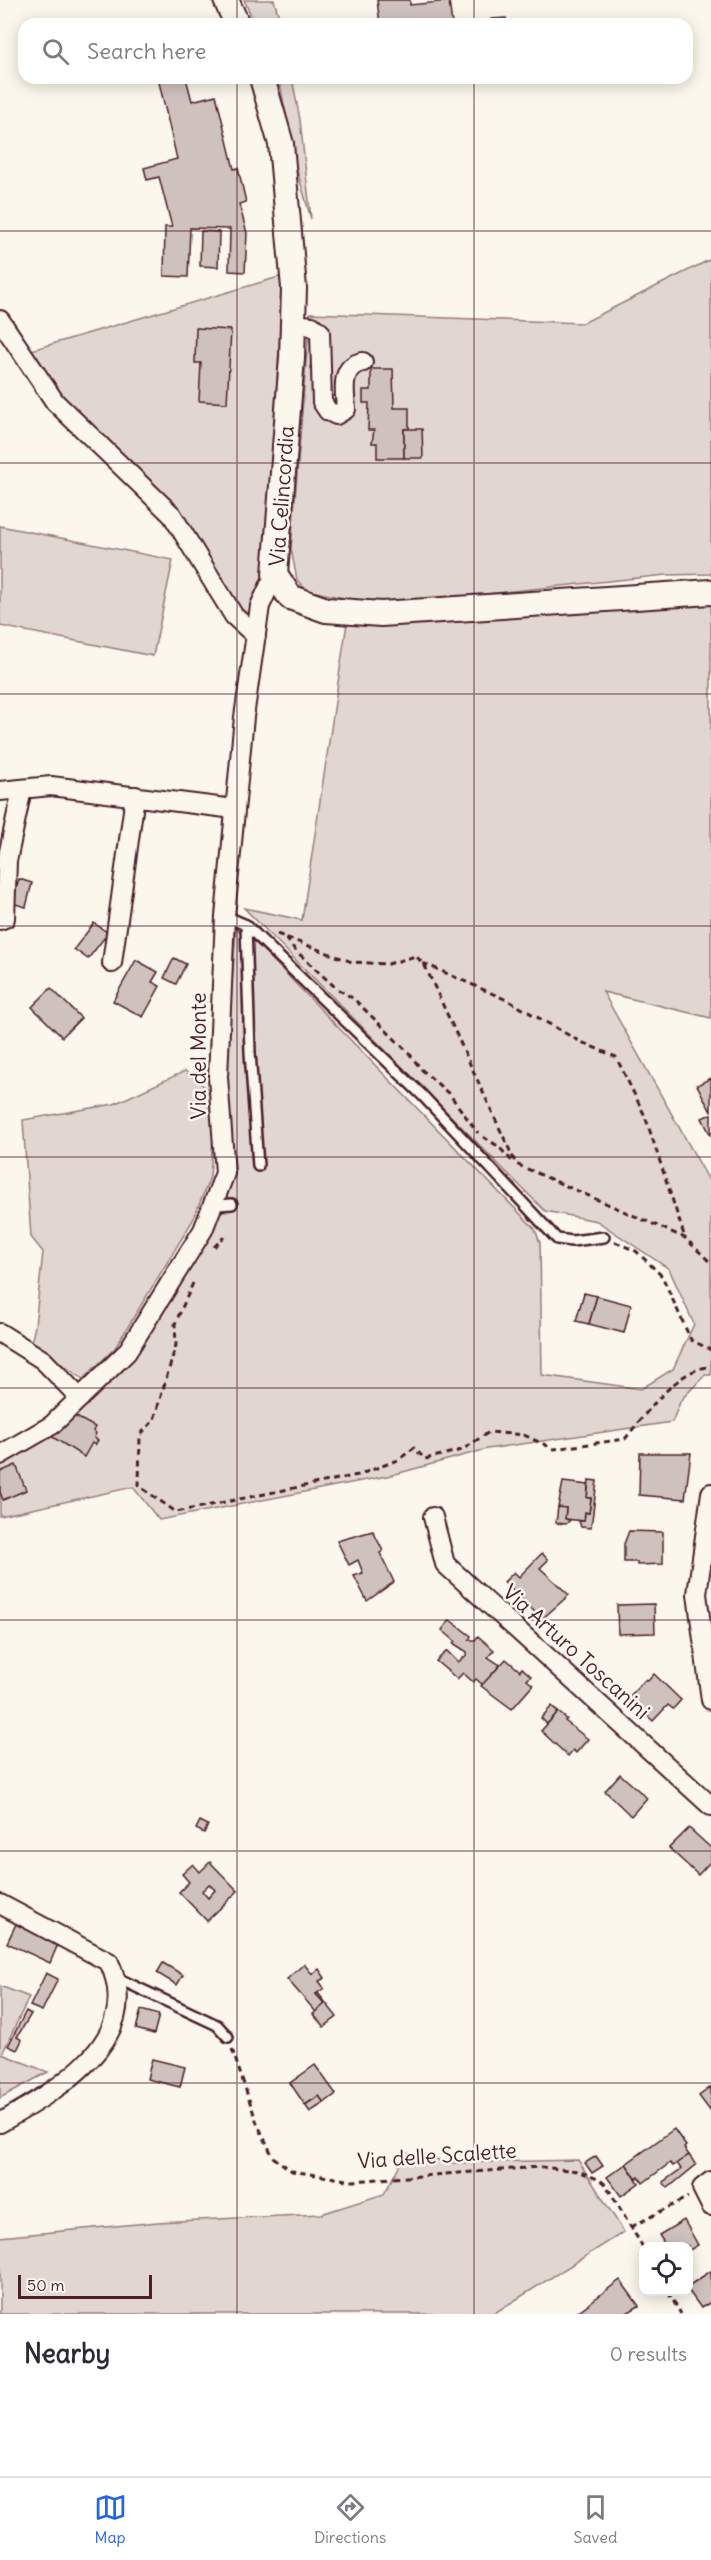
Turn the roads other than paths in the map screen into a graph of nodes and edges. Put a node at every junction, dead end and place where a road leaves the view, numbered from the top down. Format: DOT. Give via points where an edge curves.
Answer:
graph roads {
  1 [pos="226,0"];
  2 [pos="234,18"];
  3 [pos="264,84"];
  4 [pos="0,320"];
  5 [pos="293,324"];
  6 [pos="363,362"];
  7 [pos="275,574"];
  8 [pos="711,592"];
  9 [pos="256,636"];
  10 [pos="22,789"];
  11 [pos="0,791"];
  12 [pos="135,796"];
  13 [pos="234,809"];
  14 [pos="225,916"];
  15 [pos="0,920"];
  16 [pos="246,925"];
  17 [pos="112,963"];
  18 [pos="258,1166"];
  19 [pos="232,1204"];
  20 [pos="203,1230"];
  21 [pos="604,1237"];
  22 [pos="0,1333"];
  23 [pos="80,1398"];
  24 [pos="0,1455"];
  25 [pos="711,1493"];
  26 [pos="433,1517"];
  27 [pos="704,1594"];
  28 [pos="711,1700"];
  29 [pos="711,1806"];
  30 [pos="0,1904"];
  31 [pos="117,1978"];
  32 [pos="228,2037"];
  33 [pos="0,2123"];
  34 [pos="711,2181"];
  35 [pos="711,2206"];
  1 -- 2 [label="street"];
  3 -- 5 [label="street, Via Celincordia" via="281,144 294,288"];
  4 -- 9 [label="street" via="55,402 171,515 234,616"];
  5 -- 6 [label="street" via="312,326 320,332 322,402 336,416 346,409 344,381 348,370"];
  5 -- 7 [label="street, Via Celincordia"];
  7 -- 8 [label="street, Via Celincordia" via="290,597 326,610 381,614"];
  7 -- 9 [label="street, Via del Monte" via="260,606"];
  9 -- 13 [label="street, Via del Monte"];
  10 -- 11 [label="street"];
  10 -- 12 [label="street" via="51,786"];
  10 -- 15 [label="street" via="7,861 5,918"];
  12 -- 13 [label="street"];
  12 -- 17 [label="street"];
  13 -- 14 [label="street, Via del Monte"];
  14 -- 16 [label="lane"];
  14 -- 20 [label="street, Via del Monte" via="218,1077 225,1173"];
  16 -- 18 [label="lane"];
  16 -- 21 [label="lane" via="423,1096 557,1239"];
  19 -- 20 [label="lane" via="218,1205"];
  20 -- 23 [label="street, Via del Monte" via="127,1352"];
  22 -- 23 [label="street" via="43,1360"];
  23 -- 24 [label="street, Via del Monte" via="52,1425"];
  25 -- 27 [label="street"];
  26 -- 29 [label="street, Via Arturo Toscanini" via="445,1563"];
  27 -- 28 [label="street"];
  30 -- 31 [label="street" via="101,1956"];
  31 -- 32 [label="lane" via="217,2025"];
  31 -- 33 [label="street" via="117,2012 97,2052 75,2074"];
  34 -- 35 [label="street" via="702,2188"];
}
